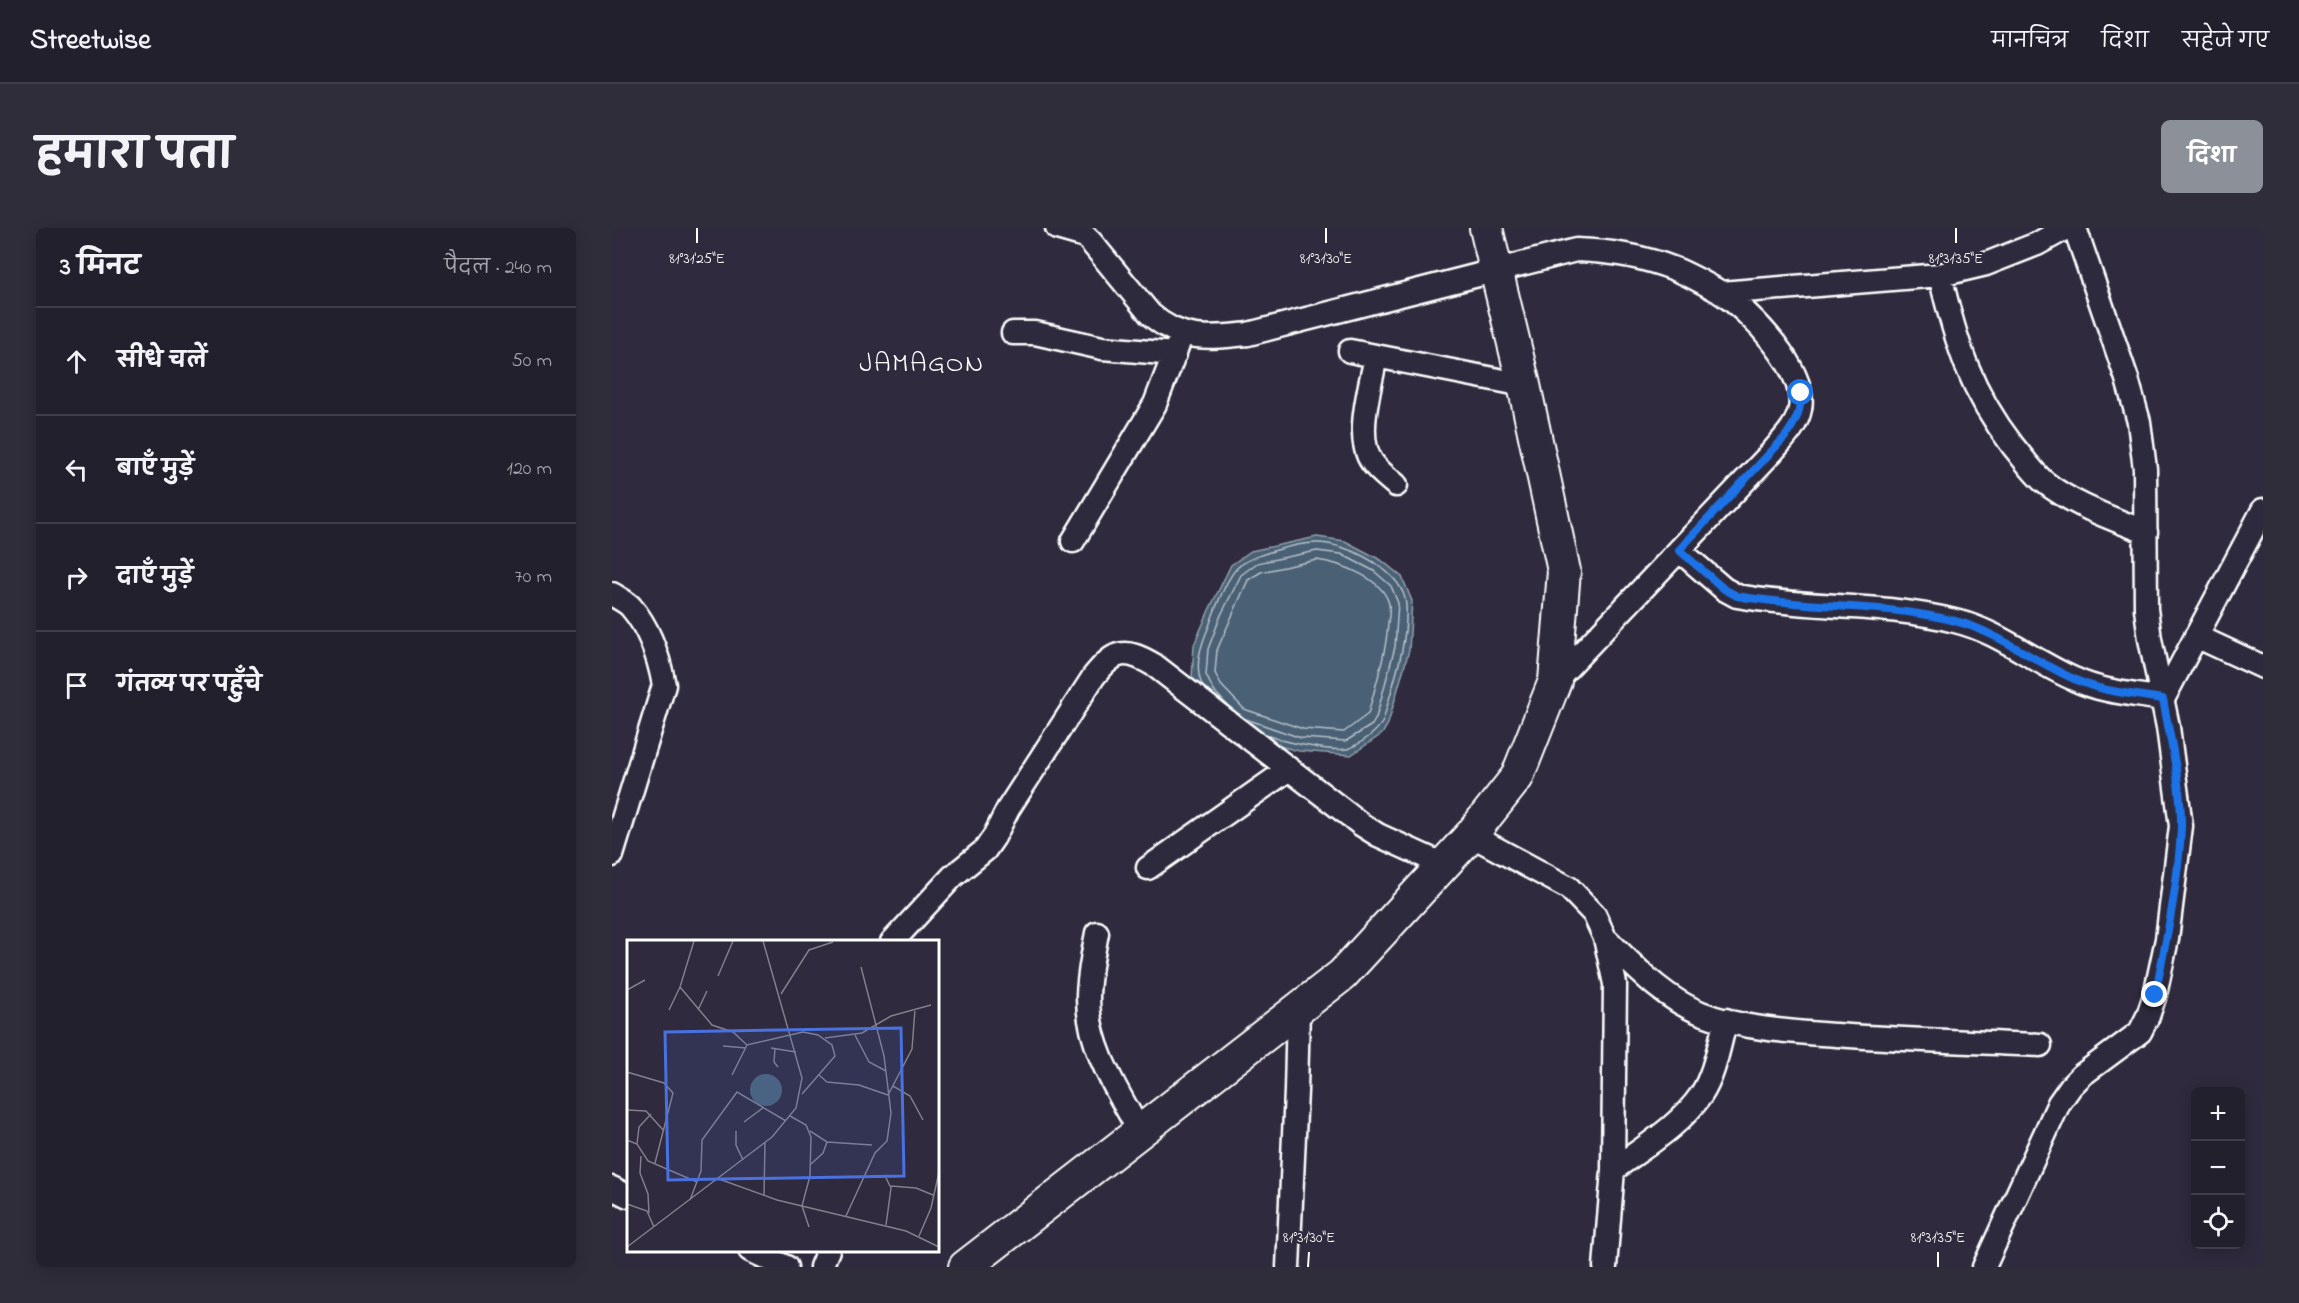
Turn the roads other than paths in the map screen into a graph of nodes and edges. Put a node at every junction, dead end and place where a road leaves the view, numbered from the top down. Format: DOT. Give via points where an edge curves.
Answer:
graph roads {
  1 [pos="1057,228"];
  2 [pos="1486,228"];
  3 [pos="2066,228"];
  4 [pos="2075,228"];
  5 [pos="1497,270"];
  6 [pos="1940,275"];
  7 [pos="1721,293"];
  8 [pos="1013,333"];
  9 [pos="1178,344"];
  10 [pos="1350,351"];
  11 [pos="1376,356"];
  12 [pos="1524,385"];
  13 [pos="1396,485"];
  14 [pos="2263,510"];
  15 [pos="2146,532"];
  16 [pos="1074,541"];
  17 [pos="1679,550"];
  18 [pos="612,594"];
  19 [pos="2196,636"];
  20 [pos="2263,667"];
  21 [pos="1555,681"];
  22 [pos="2163,699"];
  23 [pos="1289,769"];
  24 [pos="1471,835"];
  25 [pos="612,855"];
  26 [pos="1444,865"];
  27 [pos="1148,868"];
  28 [pos="1096,933"];
  29 [pos="1605,938"];
  30 [pos="894,940"];
  31 [pos="1298,1010"];
  32 [pos="1726,1020"];
  33 [pos="2040,1045"];
  34 [pos="1140,1132"];
  35 [pos="1613,1170"];
  36 [pos="612,1188"];
  37 [pos="627,1196"];
  38 [pos="752,1252"];
  39 [pos="828,1252"];
  40 [pos="786,1267"];
  41 [pos="821,1267"];
  42 [pos="968,1267"];
  43 [pos="1288,1267"];
  44 [pos="1605,1267"];
  45 [pos="1984,1267"];
  1 -- 9 [label="street" via="1085,236"];
  2 -- 5 [label="street"];
  3 -- 6 [label="street" via="1986,264"];
  4 -- 15 [label="street" via="2139,422 2145,469"];
  5 -- 7 [label="street" via="1576,250 1605,250 1676,270"];
  5 -- 9 [label="street" via="1248,334"];
  5 -- 12 [label="street"];
  6 -- 7 [label="street"];
  6 -- 15 [label="street" via="1955,340 1975,389 2028,466 2059,492"];
  7 -- 17 [label="street" via="1774,342 1801,393 1801,407 1797,421 1785,437"];
  8 -- 9 [label="street" via="1035,333 1102,348"];
  9 -- 16 [label="street" via="1143,427"];
  10 -- 11 [label="street"];
  11 -- 12 [label="street"];
  11 -- 13 [label="street" via="1363,432 1365,449 1372,463"];
  12 -- 21 [label="street" via="1564,571"];
  14 -- 19 [label="street"];
  15 -- 22 [label="street" via="2146,609"];
  17 -- 21 [label="street"];
  17 -- 22 [label="street" via="1737,596 1888,610 1956,621 1991,634 2076,681"];
  18 -- 25 [label="street" via="630,606 649,634 664,685"];
  19 -- 20 [label="street"];
  19 -- 22 [label="street"];
  21 -- 24 [label="street" via="1517,777"];
  22 -- 45 [label="street" via="2181,826 2155,995 2139,1032 2082,1075 2059,1103"];
  23 -- 26 [label="street" via="1378,836"];
  23 -- 27 [label="street"];
  23 -- 30 [label="street" via="1154,665 1136,655 1119,654 1107,660 1094,676 985,850 953,876"];
  24 -- 26 [label="street"];
  24 -- 29 [label="street" via="1569,888 1594,914"];
  26 -- 31 [label="street" via="1342,975"];
  28 -- 34 [label="street" via="1088,999 1090,1027 1101,1060"];
  29 -- 32 [label="street" via="1673,998 1701,1013"];
  29 -- 35 [label="street" via="1615,984"];
  31 -- 34 [label="street"];
  31 -- 43 [label="street"];
  32 -- 33 [label="street" via="1820,1034"];
  32 -- 35 [label="street" via="1701,1095 1680,1118"];
  34 -- 42 [label="street"];
  35 -- 44 [label="street"];
  36 -- 37 [label="street"];
  38 -- 40 [label="street"];
  39 -- 41 [label="street"];
}
